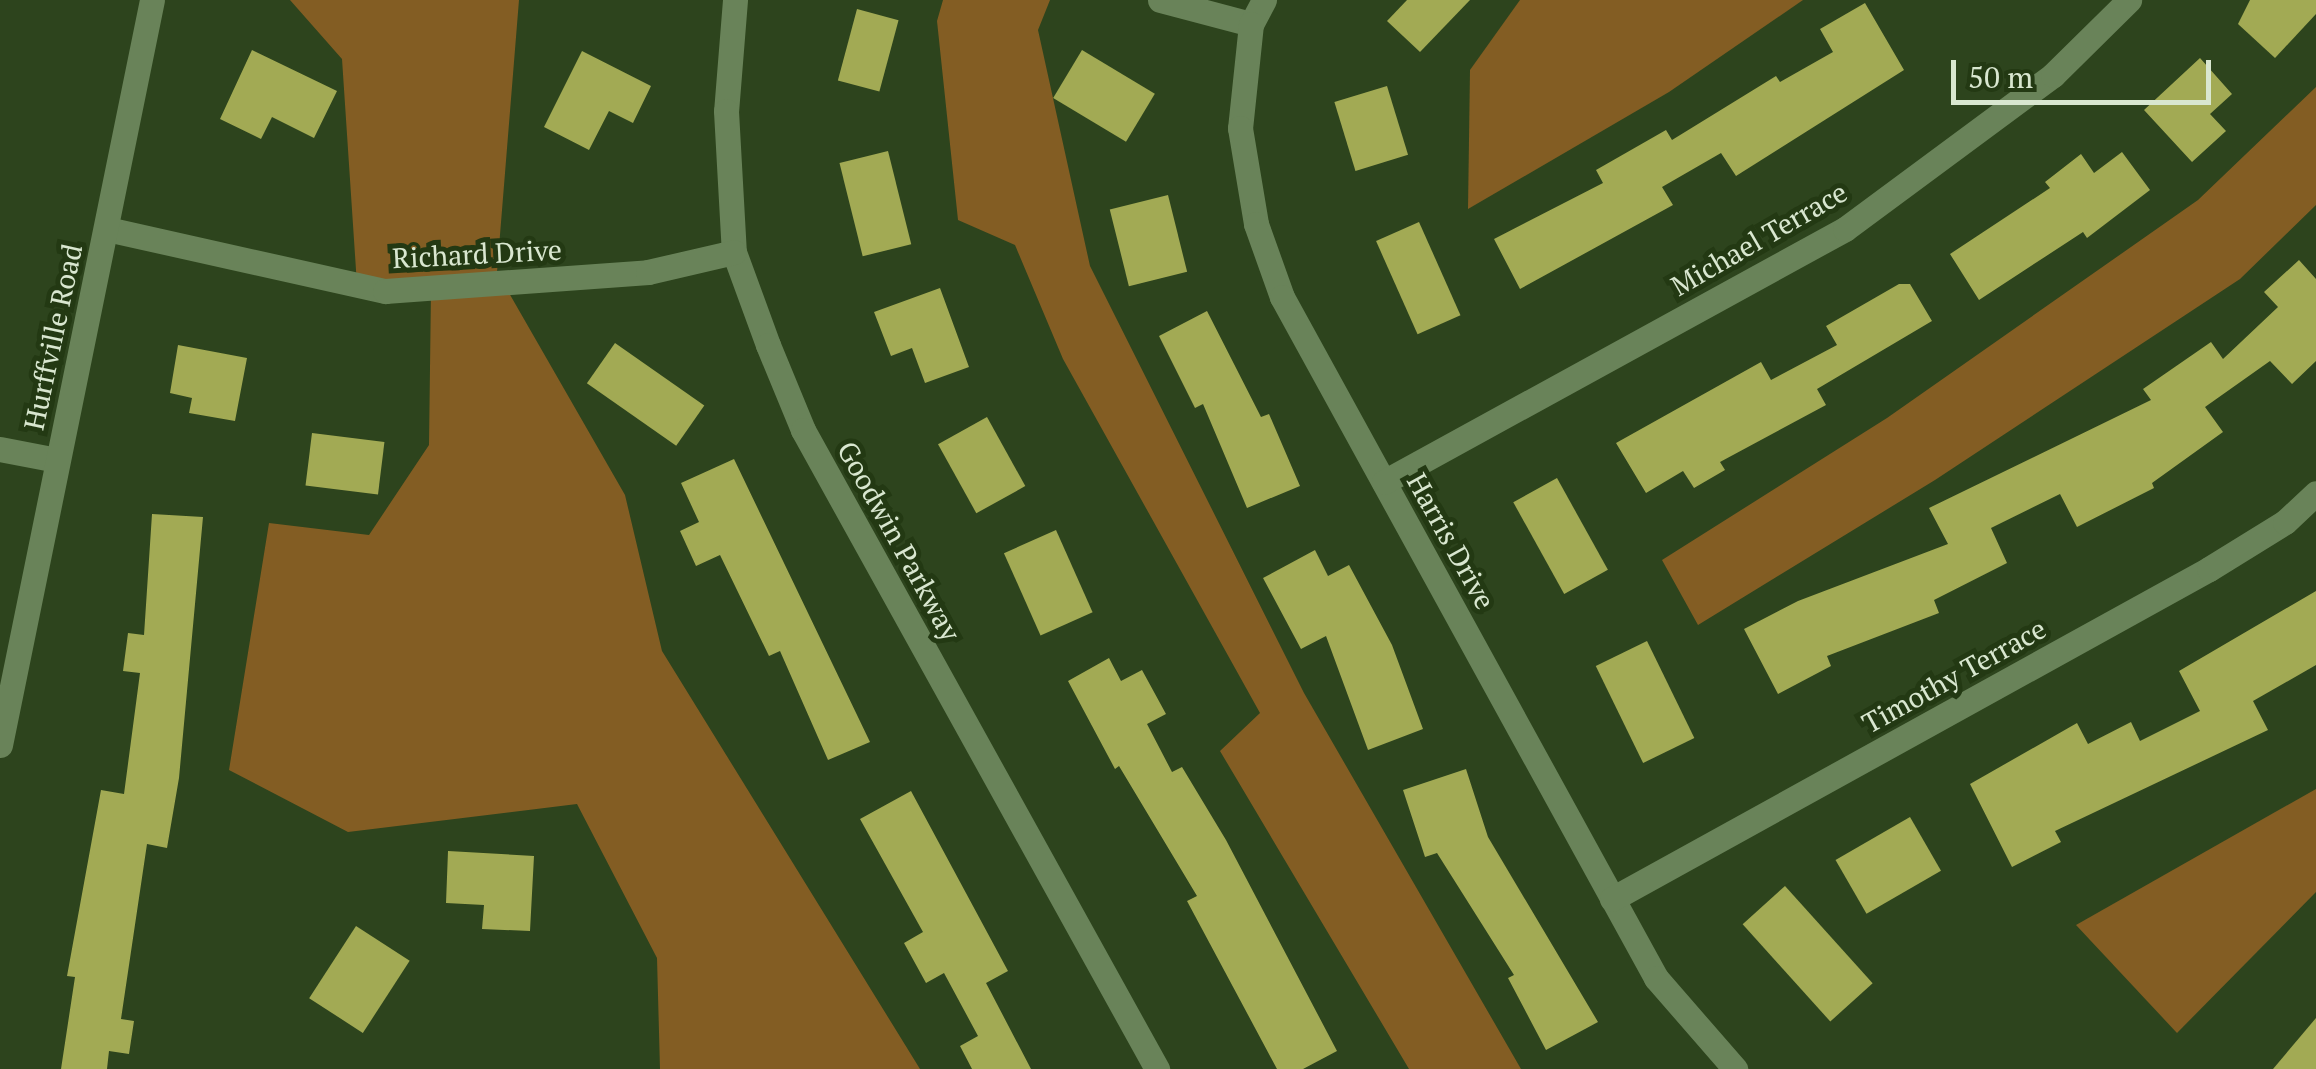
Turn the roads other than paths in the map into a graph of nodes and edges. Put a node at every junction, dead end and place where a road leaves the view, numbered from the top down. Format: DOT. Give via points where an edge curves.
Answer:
graph roads {
  1 [pos="152,0"];
  2 [pos="735,0"];
  3 [pos="1160,0"];
  4 [pos="1264,0"];
  5 [pos="2129,0"];
  6 [pos="1251,24"];
  7 [pos="107,229"];
  8 [pos="734,252"];
  9 [pos="0,450"];
  10 [pos="56,460"];
  11 [pos="1384,482"];
  12 [pos="2316,493"];
  13 [pos="0,746"];
  14 [pos="1612,898"];
  15 [pos="1157,1069"];
  16 [pos="1734,1069"];
  1 -- 7 [label="street, Hurffville Road"];
  2 -- 8 [label="street, Goodwin Parkway" via="726,111"];
  3 -- 6 [label="street"];
  4 -- 6 [label="street, Harris Drive"];
  5 -- 11 [label="street, Michael Terrace" via="2052,75 1844,229"];
  6 -- 11 [label="street, Harris Drive" via="1240,128 1256,224 1282,297"];
  7 -- 8 [label="street, Richard Drive" via="385,291 648,272"];
  7 -- 10 [label="street, Hurffville Road"];
  8 -- 15 [label="street, Goodwin Parkway" via="803,430"];
  9 -- 10 [label="street"];
  10 -- 13 [label="street, Hurffville Road"];
  11 -- 14 [label="street, Harris Drive"];
  12 -- 14 [label="street, Timothy Terrace" via="2285,522 2208,570"];
  14 -- 16 [label="street, Harris Drive" via="1656,978"];
}
